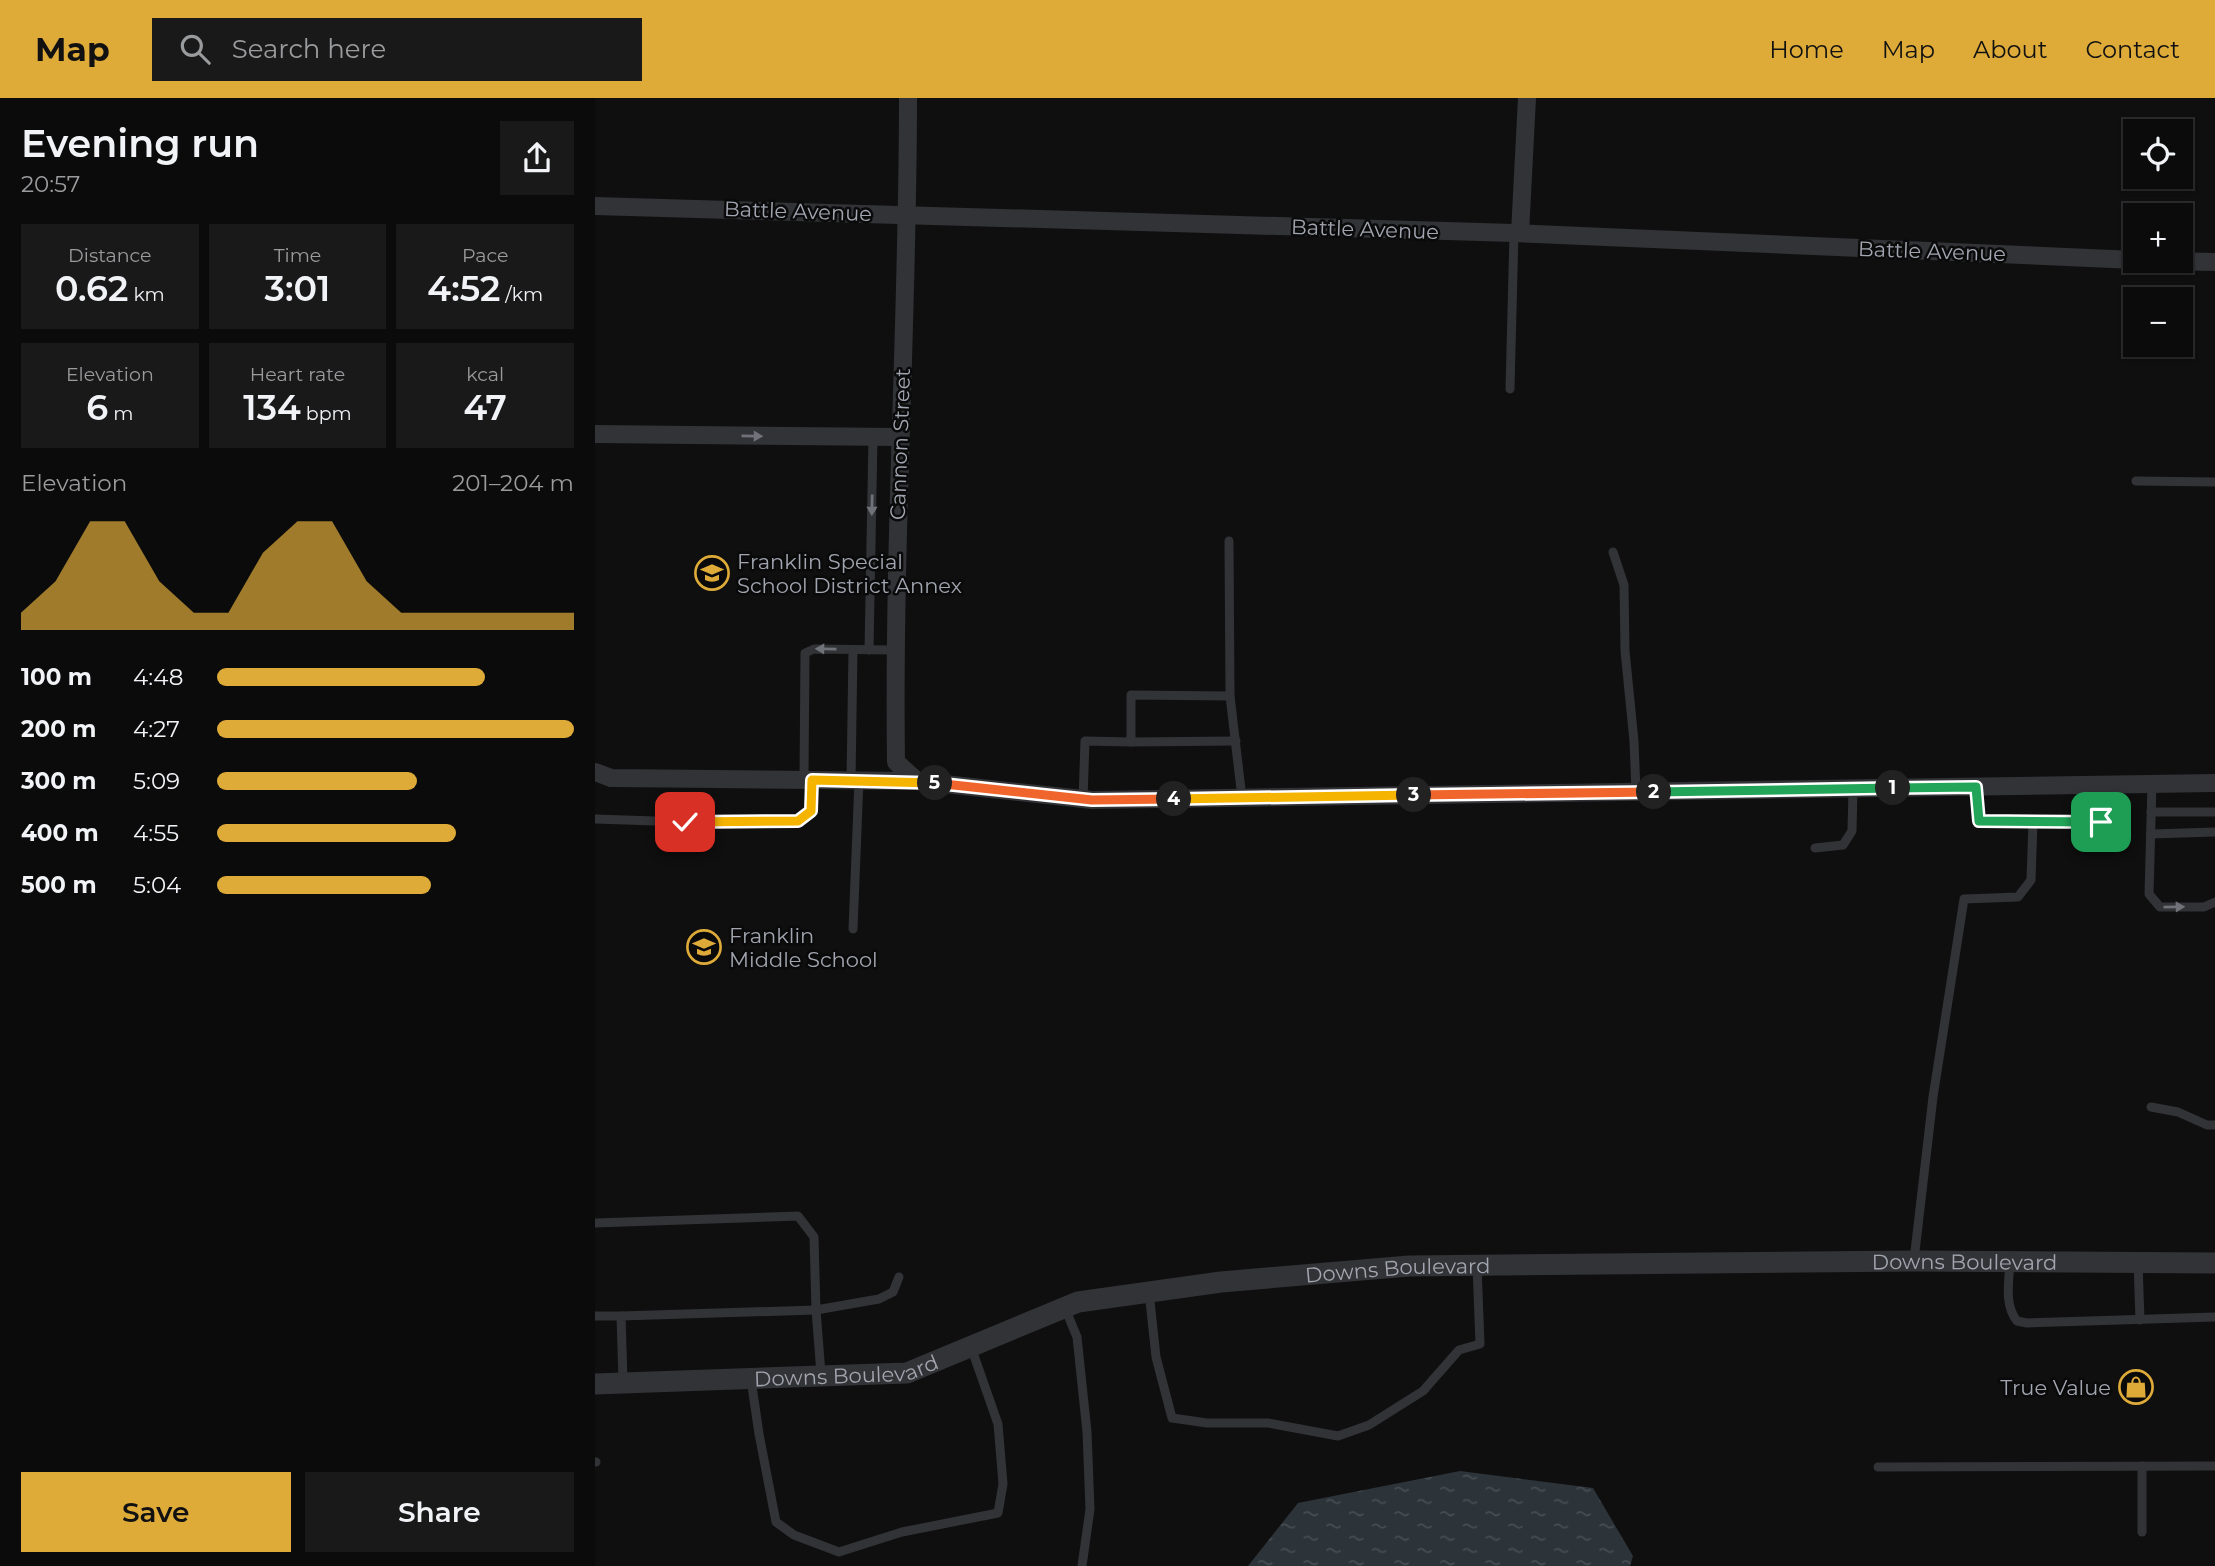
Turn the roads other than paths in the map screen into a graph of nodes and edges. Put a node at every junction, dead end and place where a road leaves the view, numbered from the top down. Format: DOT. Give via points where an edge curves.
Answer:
graph roads {
  1 [pos="908,98"];
  2 [pos="1527,98"];
  3 [pos="595,206"];
  4 [pos="908,214"];
  5 [pos="1517,233"];
  6 [pos="2123,259"];
  7 [pos="2193,262"];
  8 [pos="2215,262"];
  9 [pos="1510,389"];
  10 [pos="595,434"];
  11 [pos="873,437"];
  12 [pos="899,438"];
  13 [pos="2136,481"];
  14 [pos="2215,482"];
  15 [pos="1229,541"];
  16 [pos="1613,552"];
  17 [pos="853,650"];
  18 [pos="869,650"];
  19 [pos="894,650"];
  20 [pos="1230,696"];
  21 [pos="1236,741"];
  22 [pos="1131,742"];
  23 [pos="595,772"];
  24 [pos="808,780"];
  25 [pos="855,780"];
  26 [pos="917,781"];
  27 [pos="2215,783"];
  28 [pos="2152,784"];
  29 [pos="2103,785"];
  30 [pos="1976,787"];
  31 [pos="1853,789"];
  32 [pos="1636,792"];
  33 [pos="1242,798"];
  34 [pos="1083,799"];
  35 [pos="2151,812"];
  36 [pos="2215,812"];
  37 [pos="595,819"];
  38 [pos="2033,822"];
  39 [pos="2215,832"];
  40 [pos="2151,834"];
  41 [pos="1815,848"];
  42 [pos="2215,902"];
  43 [pos="853,929"];
  44 [pos="2151,1107"];
  45 [pos="2215,1125"];
  46 [pos="595,1223"];
  47 [pos="1914,1261"];
  48 [pos="2010,1261"];
  49 [pos="2138,1261"];
  50 [pos="2215,1263"];
  51 [pos="1477,1266"];
  52 [pos="899,1277"];
  53 [pos="1149,1292"];
  54 [pos="1065,1308"];
  55 [pos="816,1310"];
  56 [pos="595,1316"];
  57 [pos="621,1316"];
  58 [pos="2215,1317"];
  59 [pos="2140,1320"];
  60 [pos="971,1347"];
  61 [pos="822,1376"];
  62 [pos="751,1379"];
  63 [pos="623,1383"];
  64 [pos="595,1384"];
  65 [pos="2142,1466"];
  66 [pos="2215,1466"];
  67 [pos="1878,1467"];
  68 [pos="2142,1532"];
  69 [pos="1082,1566"];
  1 -- 4 [label="street, Cannon Street"];
  2 -- 5 [label="street"];
  3 -- 4 [label="street, Battle Avenue"];
  4 -- 5 [label="street, Battle Avenue"];
  4 -- 12 [label="street, Cannon Street"];
  5 -- 6 [label="street, Battle Avenue"];
  5 -- 9 [label="lane"];
  7 -- 8 [label="street"];
  10 -- 11 [label="street, one-way"];
  11 -- 12 [label="street"];
  11 -- 18 [label="lane, one-way"];
  12 -- 19 [label="street, Cannon Street"];
  13 -- 14 [label="lane"];
  15 -- 20 [label="lane"];
  16 -- 32 [label="lane" via="1623,585"];
  17 -- 18 [label="lane"];
  17 -- 24 [label="lane, one-way" via="805,653"];
  17 -- 25 [label="lane"];
  18 -- 19 [label="lane"];
  19 -- 26 [label="street, Cannon Street" via="896,762"];
  20 -- 21 [label="lane"];
  20 -- 22 [label="lane" via="1131,695"];
  21 -- 22 [label="lane"];
  21 -- 33 [label="lane"];
  22 -- 34 [label="lane" via="1085,741"];
  23 -- 24 [label="street" via="611,778"];
  24 -- 25 [label="street"];
  24 -- 37 [label="lane" via="811,811 798,821"];
  25 -- 26 [label="street"];
  25 -- 43 [label="lane"];
  26 -- 34 [label="street"];
  27 -- 28 [label="street"];
  28 -- 29 [label="street"];
  28 -- 35 [label="lane"];
  29 -- 30 [label="street"];
  29 -- 38 [label="lane" via="2101,822"];
  30 -- 31 [label="street"];
  30 -- 38 [label="lane" via="1979,821"];
  31 -- 32 [label="street"];
  31 -- 41 [label="lane" via="1852,831 1843,845"];
  32 -- 33 [label="street"];
  33 -- 34 [label="street"];
  35 -- 36 [label="lane"];
  35 -- 40 [label="lane"];
  38 -- 47 [label="lane" via="2031,880 2018,897 1964,899 1933,1097"];
  39 -- 40 [label="lane"];
  40 -- 42 [label="lane, one-way" via="2149,894 2160,907 2204,907"];
  44 -- 45 [label="lane"];
  46 -- 55 [label="lane" via="798,1216 814,1237"];
  47 -- 48 [label="street, Downs Boulevard"];
  47 -- 51 [label="street, Downs Boulevard"];
  48 -- 49 [label="street, Downs Boulevard"];
  48 -- 59 [label="lane" via="2008,1297 2017,1321"];
  49 -- 50 [label="street, Downs Boulevard"];
  49 -- 59 [label="lane"];
  51 -- 53 [label="street, Downs Boulevard" via="1409,1266"];
  51 -- 53 [label="lane" via="1480,1344 1459,1350 1423,1391 1369,1425 1338,1436 1268,1423 1173,1418 1156,1357"];
  52 -- 55 [label="lane" via="893,1292 879,1299"];
  53 -- 54 [label="street, Downs Boulevard"];
  54 -- 60 [label="street, Downs Boulevard"];
  54 -- 69 [label="lane" via="1077,1337 1087,1432 1090,1509"];
  55 -- 57 [label="lane"];
  55 -- 61 [label="lane"];
  56 -- 57 [label="lane"];
  57 -- 63 [label="lane"];
  58 -- 59 [label="lane"];
  60 -- 61 [label="street, Downs Boulevard" via="907,1373"];
  60 -- 62 [label="lane" via="997,1424 1003,1484 998,1513 902,1532 839,1552 794,1535 776,1522"];
  61 -- 62 [label="street, Downs Boulevard"];
  62 -- 63 [label="street, Downs Boulevard"];
  63 -- 64 [label="street, Downs Boulevard"];
  65 -- 66 [label="lane"];
  65 -- 67 [label="lane"];
  65 -- 68 [label="lane"];
}
